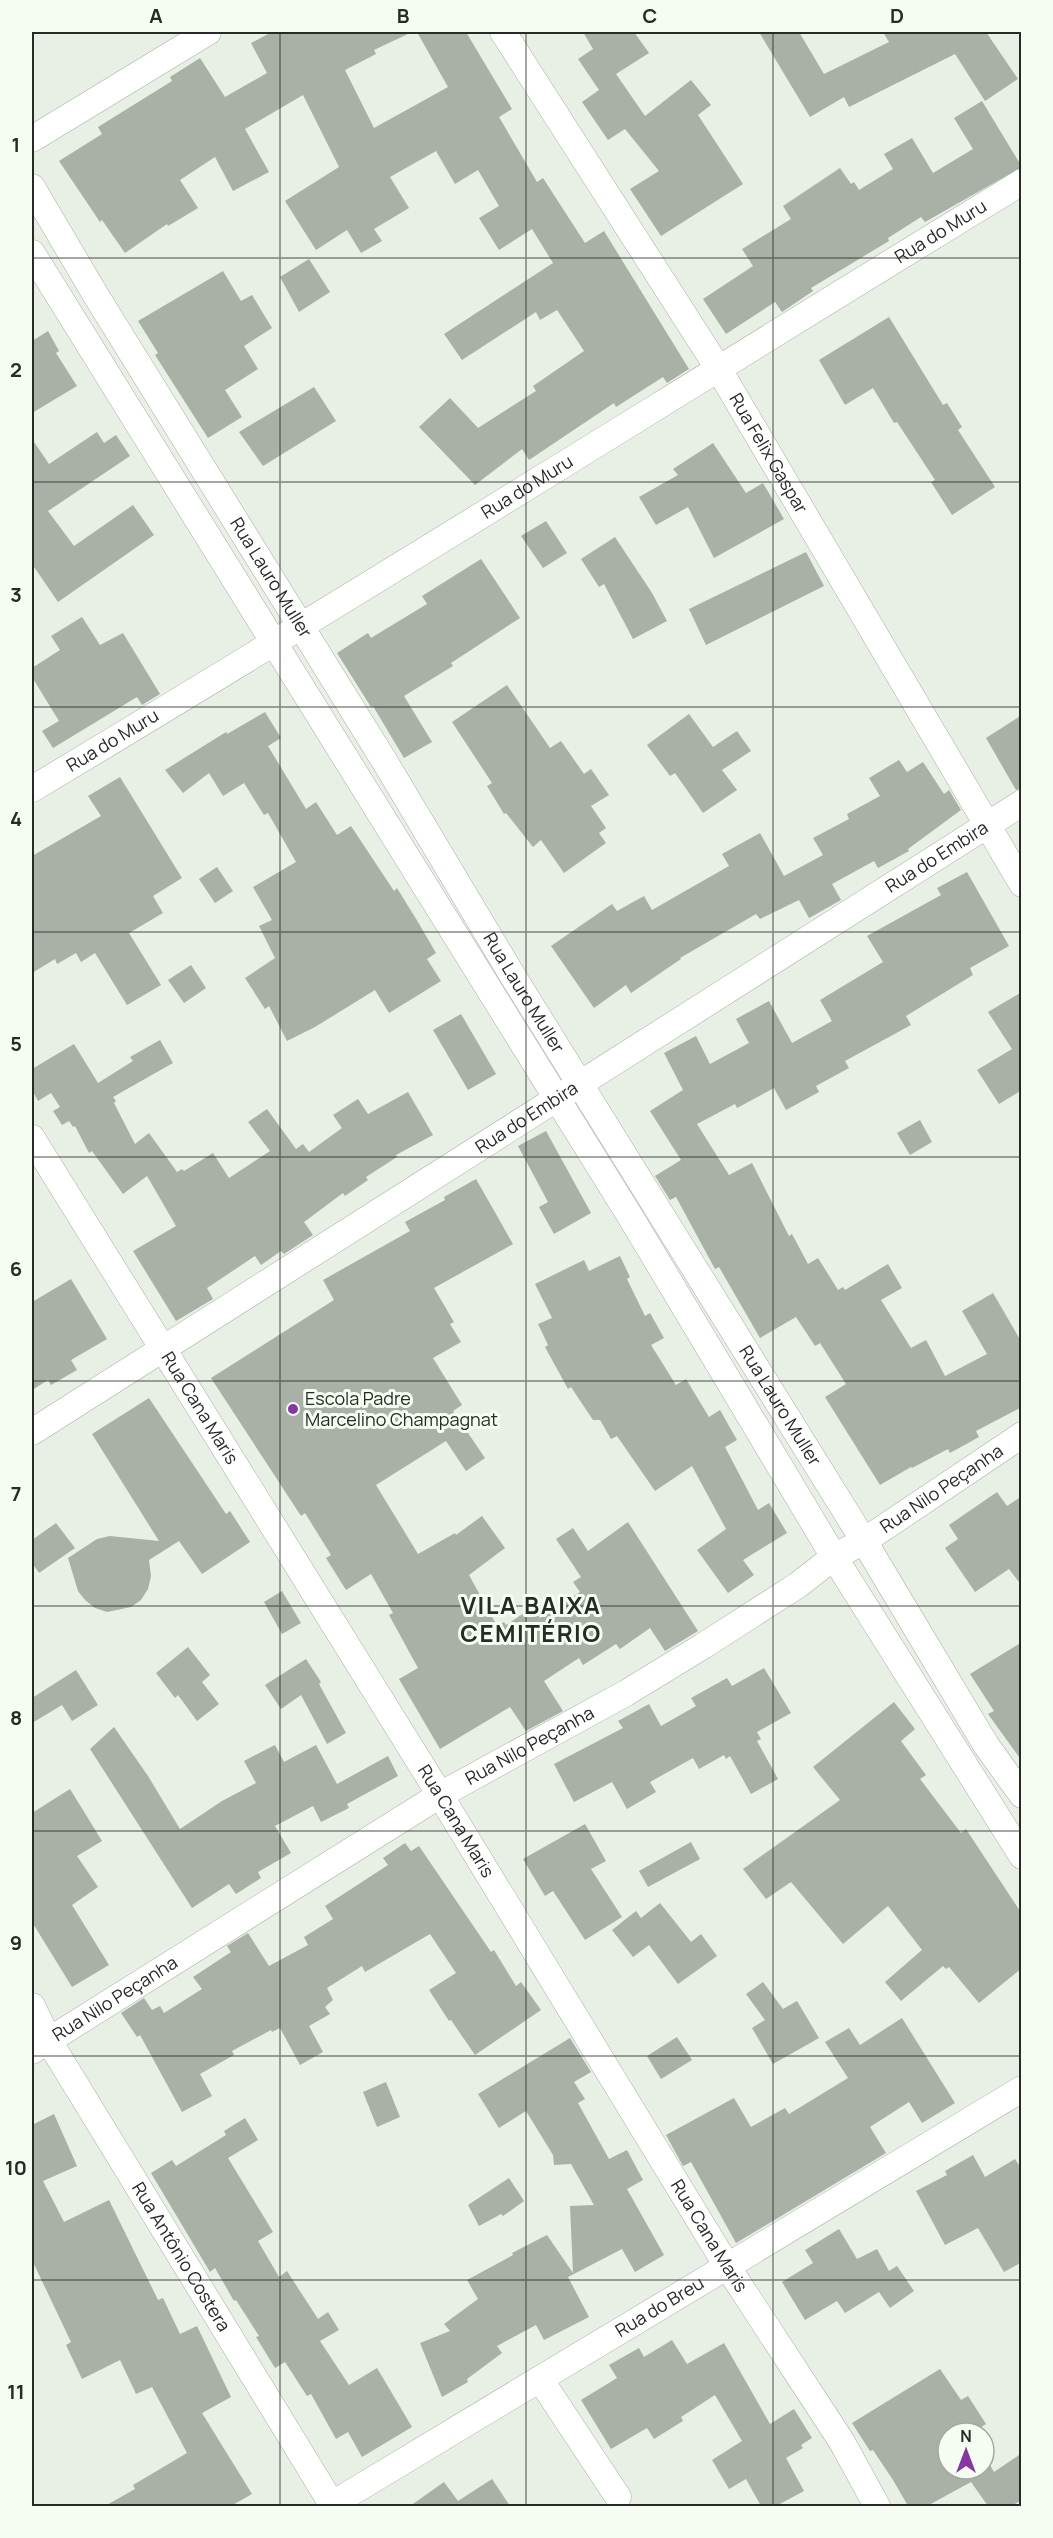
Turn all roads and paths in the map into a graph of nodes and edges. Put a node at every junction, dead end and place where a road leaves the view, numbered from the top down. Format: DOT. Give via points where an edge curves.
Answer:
graph roads {
  1 [pos="208,32"];
  2 [pos="503,32"];
  3 [pos="32,139"];
  4 [pos="1022,182"];
  5 [pos="32,187"];
  6 [pos="32,253"];
  7 [pos="718,368"];
  8 [pos="300,627"];
  9 [pos="276,643"];
  10 [pos="32,789"];
  11 [pos="1022,803"];
  12 [pos="986,825"];
  13 [pos="1022,884"];
  14 [pos="514,978"];
  15 [pos="491,993"];
  16 [pos="579,1083"];
  17 [pos="556,1098"];
  18 [pos="32,1138"];
  19 [pos="164,1350"];
  20 [pos="32,1432"];
  21 [pos="1022,1435"];
  22 [pos="864,1541"];
  23 [pos="834,1557"];
  24 [pos="440,1795"];
  25 [pos="1022,1795"];
  26 [pos="1022,1857"];
  27 [pos="32,2007"];
  28 [pos="40,2046"];
  29 [pos="1022,2089"];
  30 [pos="727,2266"];
  31 [pos="540,2379"];
  32 [pos="618,2498"];
  33 [pos="331,2506"];
  34 [pos="877,2506"];
  1 -- 3 [label="street"];
  2 -- 7 [label="street, Rua Felix Gaspar"];
  4 -- 7 [label="street, Rua do Muru"];
  5 -- 8 [label="street, Rua Lauro Muller"];
  6 -- 9 [label="street, Rua Lauro Muller"];
  7 -- 8 [label="street, Rua do Muru"];
  7 -- 12 [label="street, Rua Felix Gaspar"];
  8 -- 9 [label="street, Rua do Muru"];
  8 -- 14 [label="street, Rua Lauro Muller"];
  9 -- 10 [label="street, Rua do Muru"];
  9 -- 15 [label="street, Rua Lauro Muller"];
  11 -- 12 [label="street, Rua do Embira"];
  12 -- 13 [label="street, Rua Felix Gaspar"];
  12 -- 16 [label="street, Rua do Embira"];
  14 -- 15 [label="street"];
  14 -- 16 [label="street, Rua Lauro Muller"];
  15 -- 17 [label="street, Rua Lauro Muller"];
  16 -- 17 [label="street, Rua do Embira"];
  16 -- 22 [label="street, Rua Lauro Muller"];
  17 -- 19 [label="street, Rua do Embira"];
  17 -- 23 [label="street, Rua Lauro Muller"];
  18 -- 19 [label="street, Rua Cana Maris"];
  19 -- 20 [label="street, Rua do Embira"];
  19 -- 24 [label="street, Rua Cana Maris"];
  21 -- 22 [label="street, Rua Nilo Peçanha"];
  22 -- 23 [label="street, Rua Nilo Peçanha"];
  22 -- 25 [label="street, Rua Lauro Muller" via="986,1745"];
  23 -- 24 [label="street, Rua Nilo Peçanha" via="798,1585 626,1693"];
  23 -- 26 [label="street, Rua Lauro Muller"];
  24 -- 28 [label="street, Rua Nilo Peçanha"];
  24 -- 30 [label="street, Rua Cana Maris"];
  27 -- 28 [label="street, Rua Antônio Costera"];
  28 -- 33 [label="street, Rua Antônio Costera"];
  29 -- 30 [label="street, Rua do Breu"];
  30 -- 31 [label="street, Rua do Breu"];
  30 -- 34 [label="street, Rua Cana Maris" via="842,2442"];
  31 -- 32 [label="street"];
  31 -- 33 [label="street, Rua do Breu"];
}
